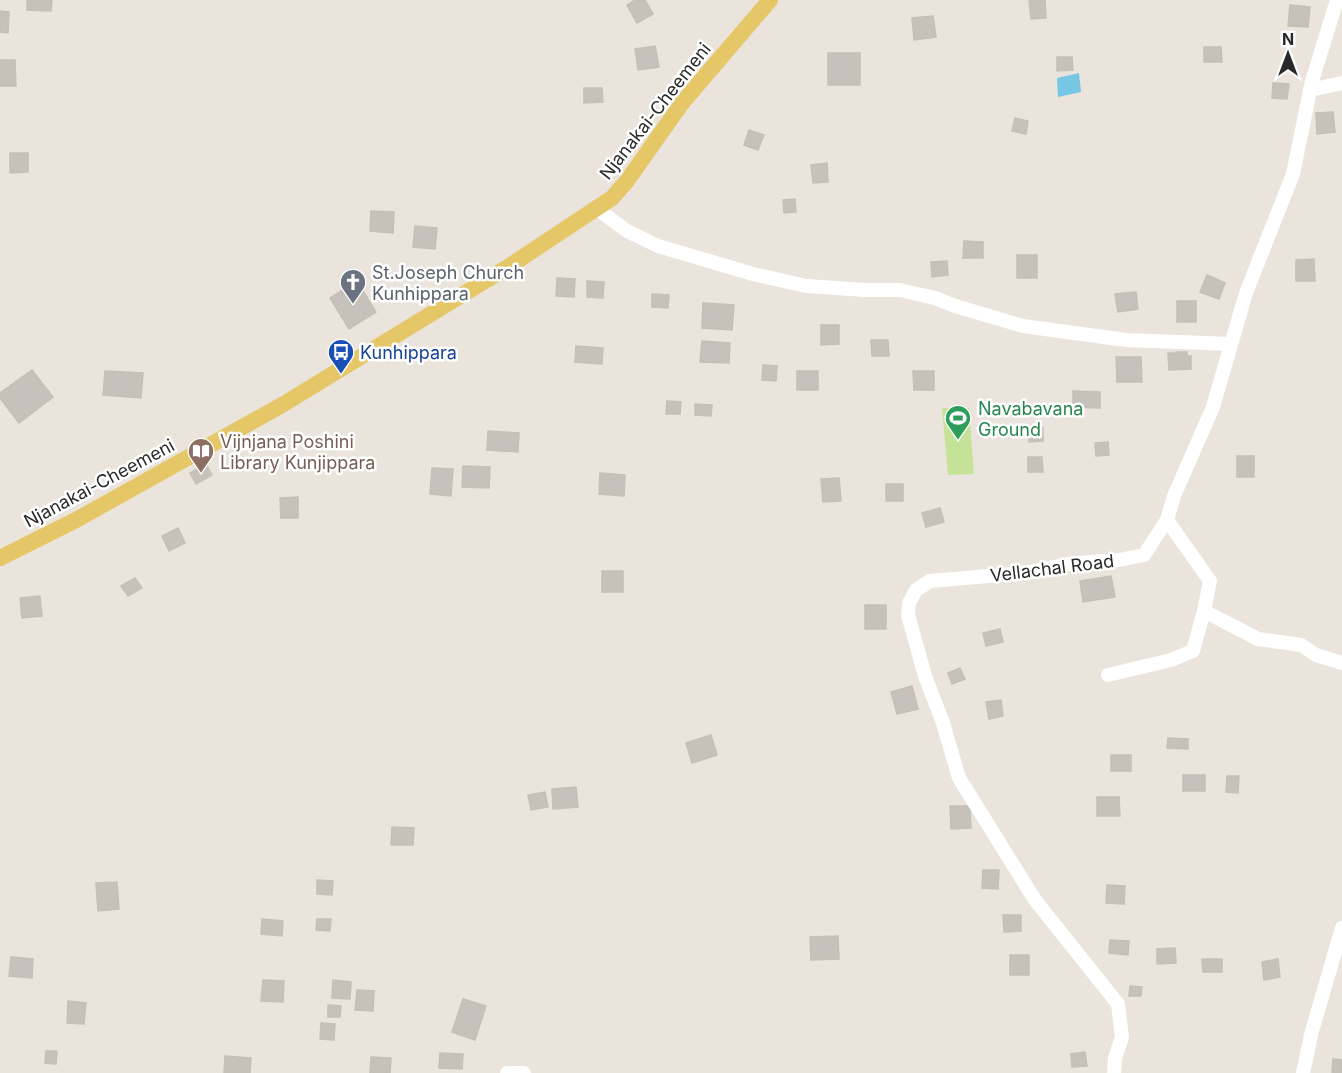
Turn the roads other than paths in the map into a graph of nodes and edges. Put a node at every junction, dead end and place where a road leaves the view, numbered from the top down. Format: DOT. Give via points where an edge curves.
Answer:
graph roads {
  1 [pos="770,0"];
  2 [pos="1336,0"];
  3 [pos="1342,83"];
  4 [pos="1310,90"];
  5 [pos="597,208"];
  6 [pos="1231,344"];
  7 [pos="1167,520"];
  8 [pos="0,558"];
  9 [pos="1204,610"];
  10 [pos="1342,663"];
  11 [pos="1108,675"];
  12 [pos="1342,928"];
  13 [pos="507,1073"];
  14 [pos="524,1073"];
  15 [pos="1114,1073"];
  16 [pos="1303,1073"];
  1 -- 5 [label="main road, Njanakai-Cheemeni" via="682,103 627,181"];
  2 -- 4 [label="street, Vellachal Road"];
  3 -- 4 [label="street"];
  4 -- 6 [label="street, Vellachal Road" via="1293,174 1246,293"];
  5 -- 6 [label="street" via="627,231 658,246 806,286 900,290 1023,326 1126,340"];
  5 -- 8 [label="main road, Njanakai-Cheemeni" via="512,265 282,405"];
  6 -- 7 [label="street, Vellachal Road" via="1213,406"];
  7 -- 9 [label="street" via="1210,580"];
  7 -- 15 [label="street, Vellachal Road" via="1144,555 1025,573 930,581 916,590 909,603 913,638 959,778 1035,900 1118,1004 1122,1037"];
  9 -- 10 [label="street" via="1258,639 1301,645 1316,655"];
  9 -- 11 [label="street" via="1193,651"];
  12 -- 16 [label="street"];
  13 -- 14 [label="street"];
}
